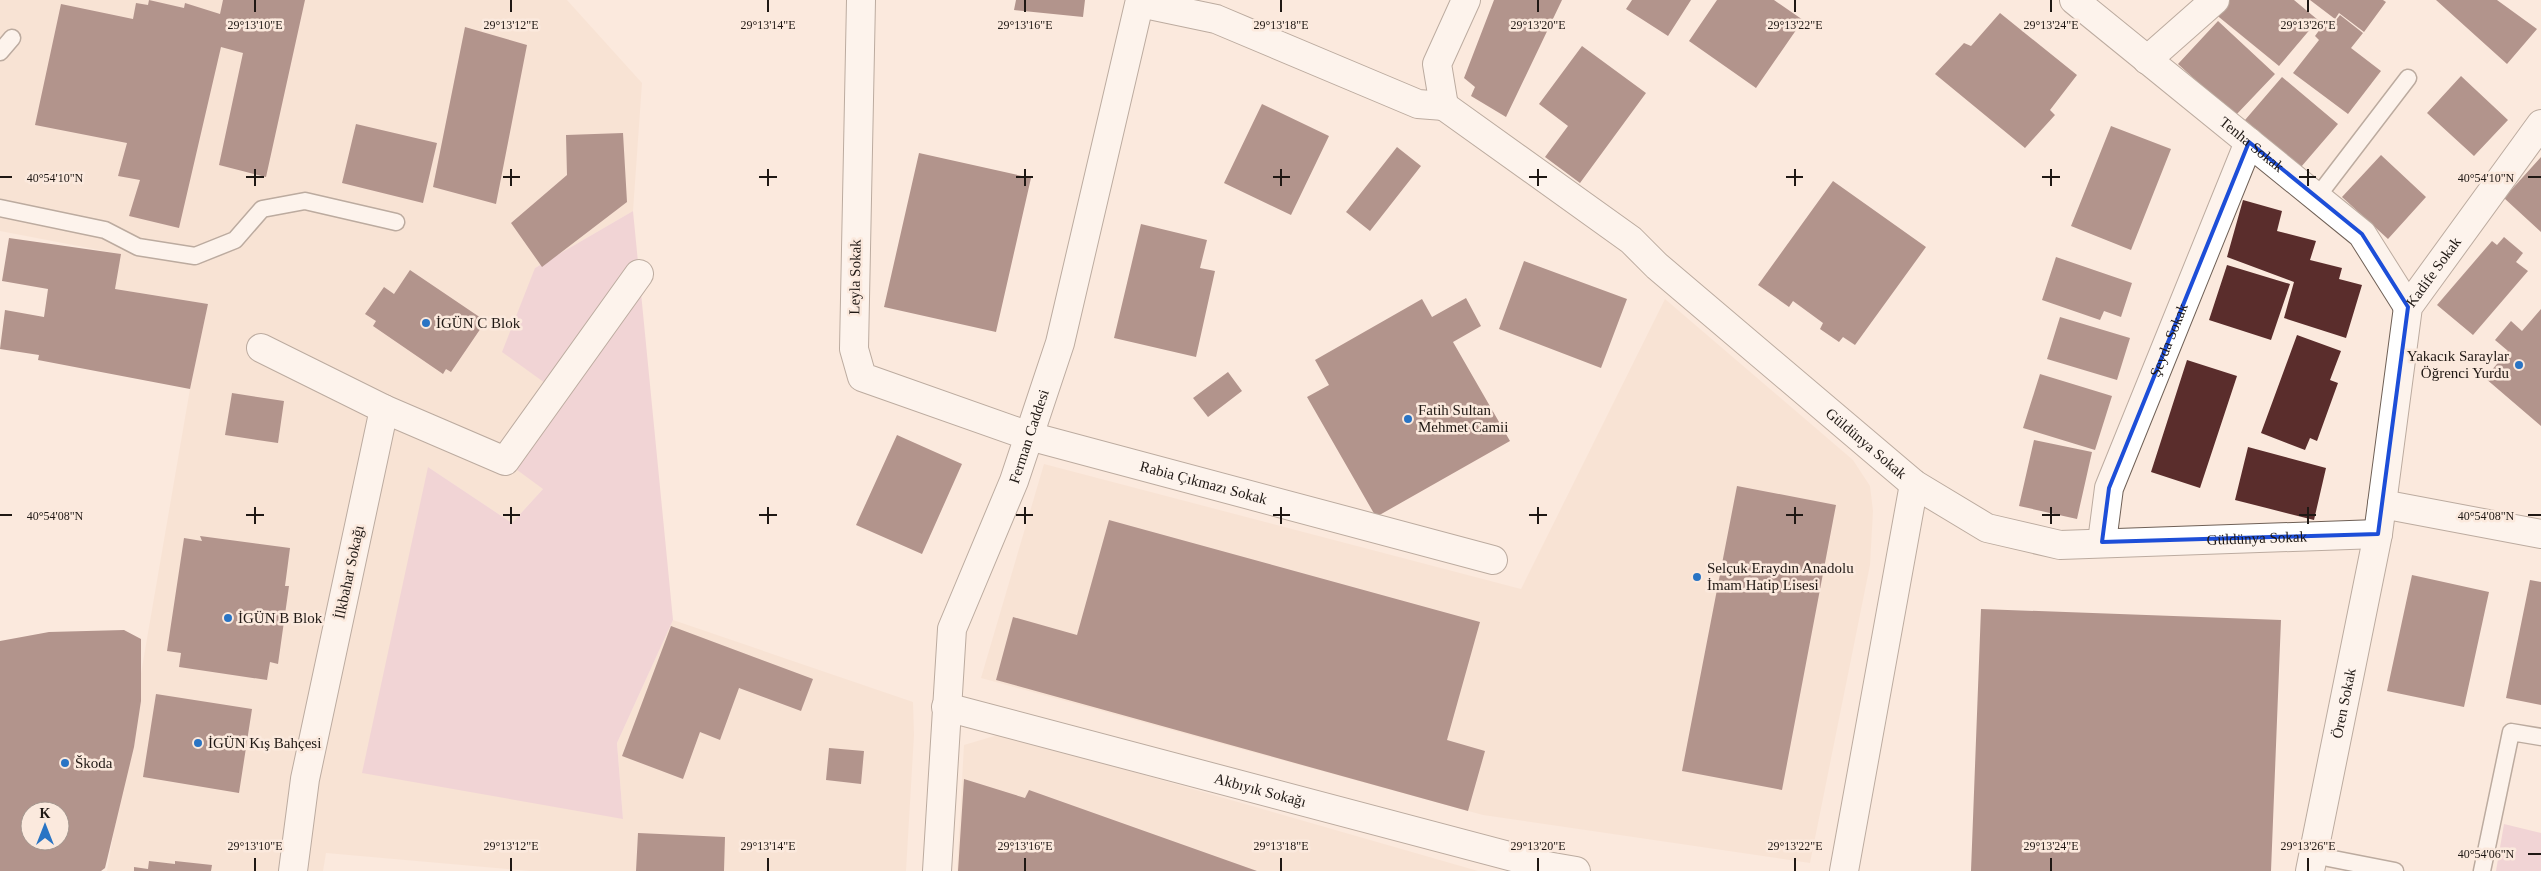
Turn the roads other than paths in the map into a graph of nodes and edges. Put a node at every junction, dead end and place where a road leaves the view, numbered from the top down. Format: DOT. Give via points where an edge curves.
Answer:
graph roads {
  1 [pos="861,0"];
  2 [pos="1466,0"];
  3 [pos="2074,0"];
  4 [pos="2214,0"];
  5 [pos="1140,2"];
  6 [pos="12,38"];
  7 [pos="0,52"];
  8 [pos="2147,60"];
  9 [pos="2408,78"];
  10 [pos="1444,106"];
  11 [pos="2541,124"];
  12 [pos="2249,142"];
  13 [pos="2317,197"];
  14 [pos="0,208"];
  15 [pos="396,222"];
  16 [pos="639,274"];
  17 [pos="2408,307"];
  18 [pos="261,348"];
  19 [pos="384,409"];
  20 [pos="1029,436"];
  21 [pos="1914,484"];
  22 [pos="2382,504"];
  23 [pos="2378,534"];
  24 [pos="2541,534"];
  25 [pos="2102,542"];
  26 [pos="1494,560"];
  27 [pos="946,707"];
  28 [pos="2541,737"];
  29 [pos="2311,863"];
  30 [pos="293,871"];
  31 [pos="937,871"];
  32 [pos="1576,871"];
  33 [pos="1844,871"];
  34 [pos="2395,871"];
  35 [pos="2482,871"];
  1 -- 20 [label="street, Leyla Sokak" via="854,349 862,377"];
  2 -- 10 [label="street" via="1437,64"];
  3 -- 8 [label="street, Tenha Sokak"];
  4 -- 8 [label="street"];
  5 -- 10 [label="street" via="1216,19 1418,104"];
  5 -- 20 [label="street, Ferman Caddesi" via="1060,343"];
  6 -- 7 [label="lane"];
  8 -- 12 [label="street, Tenha Sokak"];
  9 -- 13 [label="lane"];
  10 -- 21 [label="street, Güldünya Sokak" via="1631,240 1656,266"];
  11 -- 17 [label="street, Kadife Sokak"];
  12 -- 13 [label="street, Tenha Sokak"];
  12 -- 25 [label="street, Şeyda Sokak" via="2109,488"];
  13 -- 17 [label="street, Tenha Sokak" via="2362,234"];
  14 -- 15 [label="lane" via="104,230 138,246 195,256 235,240 262,209 297,203 306,202"];
  16 -- 19 [label="street" via="505,461"];
  17 -- 22 [label="street, Kadife Sokak"];
  18 -- 19 [label="street"];
  19 -- 30 [label="street, İlkbahar Sokağı" via="306,779"];
  20 -- 26 [label="street, Rabia Çıkmazı Sokak"];
  20 -- 27 [label="street, Ferman Caddesi" via="1014,481 952,629"];
  21 -- 25 [label="street, Güldünya Sokak" via="1987,528 2060,545"];
  21 -- 33 [label="street"];
  22 -- 23 [label="street, Kadife Sokak"];
  22 -- 24 [label="street"];
  23 -- 25 [label="street, Güldünya Sokak"];
  23 -- 29 [label="street, Ören Sokak"];
  27 -- 31 [label="street, Ferman Caddesi"];
  27 -- 32 [label="street, Akbıyık Sokağı"];
  28 -- 35 [label="lane" via="2511,732"];
  29 -- 34 [label="lane"];
}
